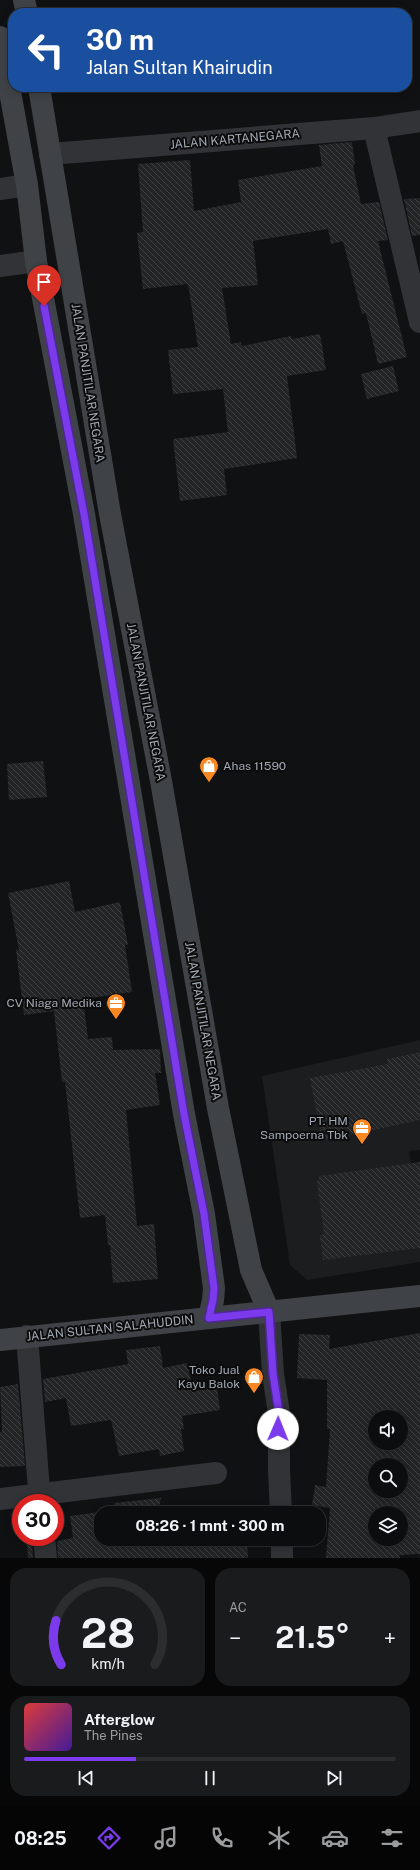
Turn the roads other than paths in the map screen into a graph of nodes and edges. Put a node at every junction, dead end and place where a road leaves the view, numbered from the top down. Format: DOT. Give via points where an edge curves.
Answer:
graph roads {
  1 [pos="0,37"];
  2 [pos="8,81"];
  3 [pos="10,92"];
  4 [pos="40,92"];
  5 [pos="420,121"];
  6 [pos="374,128"];
  7 [pos="50,154"];
  8 [pos="27,185"];
  9 [pos="0,189"];
  10 [pos="36,261"];
  11 [pos="0,266"];
  12 [pos="420,322"];
  13 [pos="420,1296"];
  14 [pos="269,1312"];
  15 [pos="209,1318"];
  16 [pos="27,1336"];
  17 [pos="0,1340"];
  18 [pos="216,1473"];
  19 [pos="39,1494"];
  20 [pos="64,1495"];
  21 [pos="0,1499"];
  22 [pos="12,1499"];
  23 [pos="281,1506"];
  24 [pos="45,1546"];
  25 [pos="282,1546"];
  26 [pos="46,1558"];
  27 [pos="282,1558"];
  1 -- 2 [label="main road"];
  3 -- 8 [label="main road"];
  4 -- 7 [label="main road, JALAN PANJITILAR NEGARA"];
  5 -- 6 [label="street, JALAN KARTANEGARA"];
  6 -- 7 [label="street, JALAN KARTANEGARA"];
  6 -- 12 [label="street"];
  7 -- 14 [label="main road, JALAN PANJITILAR NEGARA" via="110,514 161,781 218,1108 251,1270"];
  8 -- 9 [label="street"];
  8 -- 10 [label="main road"];
  10 -- 11 [label="street"];
  10 -- 15 [label="main road" via="84,514 184,1114 204,1214 214,1288"];
  13 -- 14 [label="main road, JALAN SULTAN SALAHUDDIN"];
  14 -- 15 [label="main road, JALAN SULTAN SALAHUDDIN"];
  14 -- 23 [label="street" via="273,1374 279,1413"];
  15 -- 16 [label="main road, JALAN SULTAN SALAHUDDIN"];
  16 -- 17 [label="main road, JALAN SULTAN SALAHUDDIN"];
  16 -- 19 [label="street"];
  18 -- 20 [label="street"];
  21 -- 22 [label="street"];
  24 -- 26 [label="street"];
  25 -- 27 [label="street"];
}
